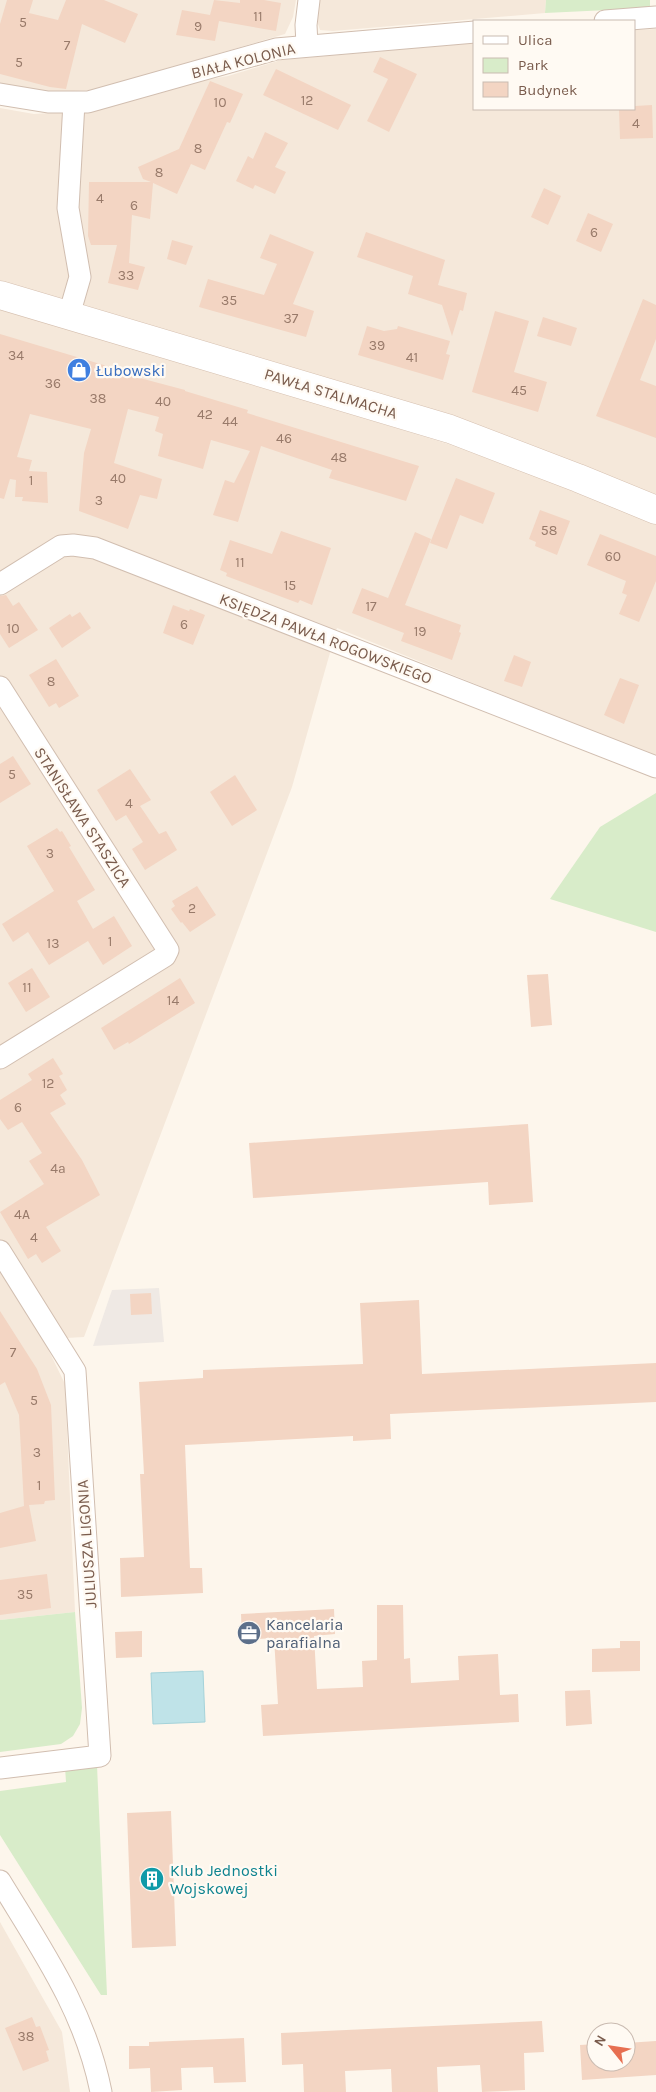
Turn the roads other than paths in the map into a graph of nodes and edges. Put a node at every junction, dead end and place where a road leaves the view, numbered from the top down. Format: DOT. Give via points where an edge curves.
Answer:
graph roads {
  1 [pos="309,0"];
  2 [pos="656,17"];
  3 [pos="618,20"];
  4 [pos="473,32"];
  5 [pos="307,45"];
  6 [pos="0,94"];
  7 [pos="74,103"];
  8 [pos="0,295"];
  9 [pos="70,315"];
  10 [pos="656,510"];
  11 [pos="0,584"];
  12 [pos="0,687"];
  13 [pos="656,767"];
  14 [pos="0,1058"];
  15 [pos="0,1251"];
  16 [pos="0,1768"];
  17 [pos="0,1881"];
  18 [pos="101,2092"];
  1 -- 5 [label="street"];
  2 -- 3 [label="street"];
  4 -- 5 [label="street, BIAŁA KOLONIA"];
  5 -- 7 [label="street, BIAŁA KOLONIA" via="276,49 102,99"];
  6 -- 7 [label="street, BIAŁA KOLONIA"];
  7 -- 9 [label="street" via="68,208 80,277"];
  8 -- 9 [label="street, PAWŁA STALMACHA"];
  9 -- 10 [label="street, PAWŁA STALMACHA" via="450,429"];
  11 -- 13 [label="street, KSIĘDZA PAWŁA ROGOWSKIEGO" via="61,546 95,548"];
  12 -- 14 [label="street, STANISŁAWA STASZICA" via="168,950 165,956"];
  15 -- 16 [label="street, JULIUSZA LIGONIA" via="75,1371 100,1756"];
  17 -- 18 [label="street" via="69,1996 86,2038"];
}
